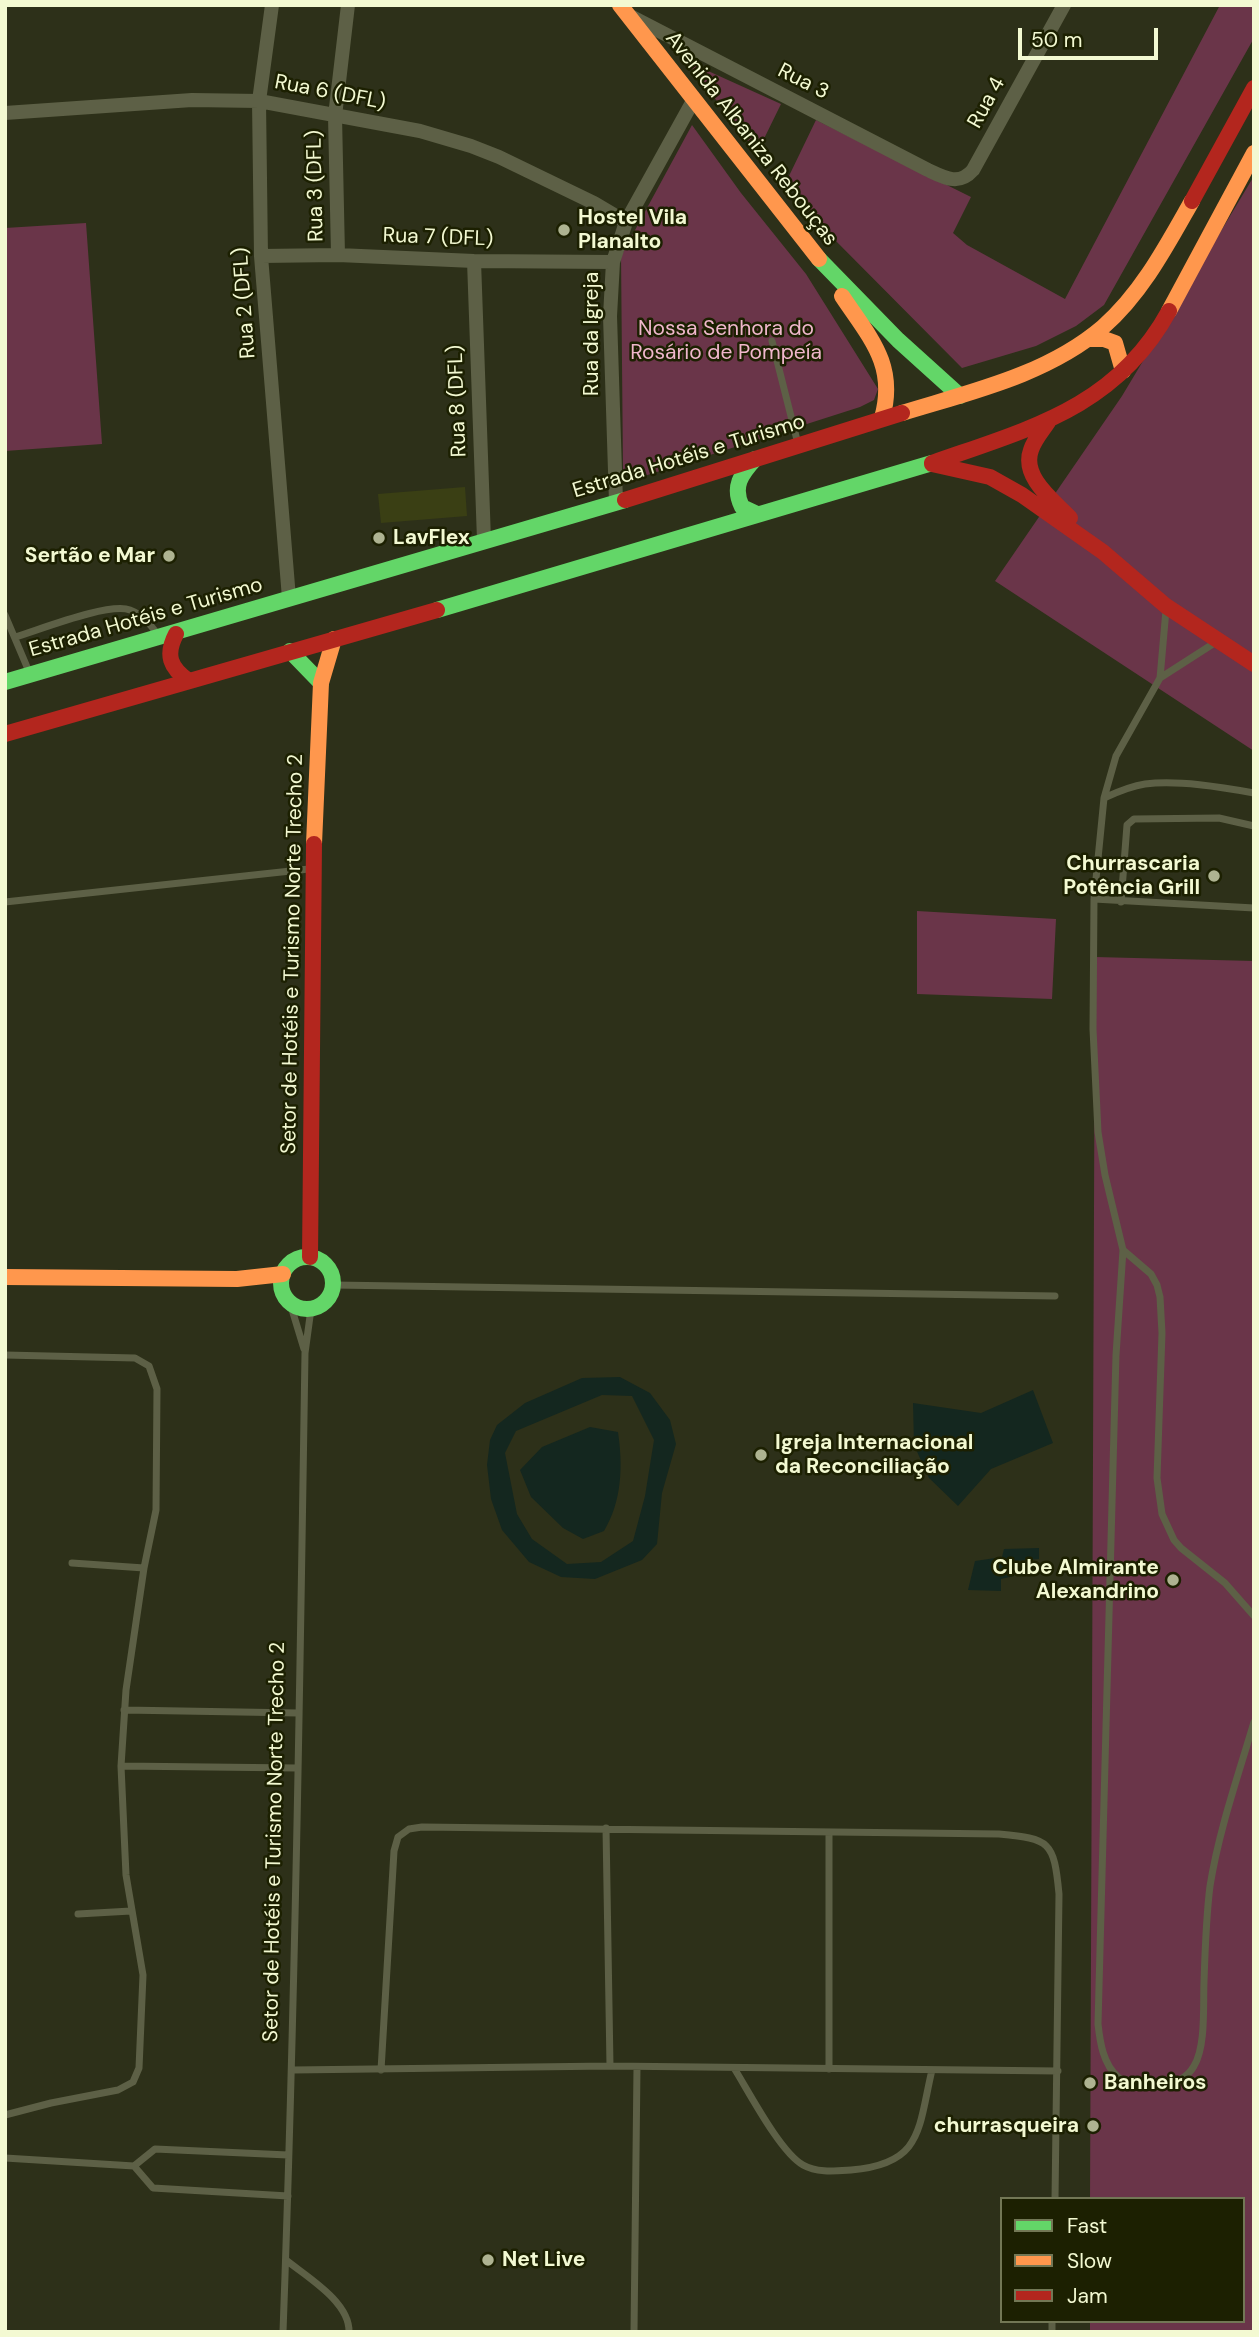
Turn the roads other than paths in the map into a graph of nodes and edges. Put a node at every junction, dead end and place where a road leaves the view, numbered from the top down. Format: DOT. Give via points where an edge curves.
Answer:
graph roads {
  1 [pos="272,5"];
  2 [pos="348,5"];
  3 [pos="1064,5"];
  4 [pos="623,9"];
  5 [pos="1254,88"];
  6 [pos="259,101"];
  7 [pos="693,102"];
  8 [pos="5,113"];
  9 [pos="335,116"];
  10 [pos="1254,153"];
  11 [pos="962,180"];
  12 [pos="626,222"];
  13 [pos="338,255"];
  14 [pos="261,256"];
  15 [pos="474,261"];
  16 [pos="613,261"];
  17 [pos="823,264"];
  18 [pos="1088,339"];
  19 [pos="772,341"];
  20 [pos="1124,371"];
  21 [pos="960,396"];
  22 [pos="882,418"];
  23 [pos="1048,422"];
  24 [pos="798,445"];
  25 [pos="755,459"];
  26 [pos="930,464"];
  27 [pos="616,502"];
  28 [pos="757,514"];
  29 [pos="484,540"];
  30 [pos="1103,552"];
  31 [pos="289,598"];
  32 [pos="1166,606"];
  33 [pos="5,615"];
  34 [pos="168,636"];
  35 [pos="15,637"];
  36 [pos="334,639"];
  37 [pos="1219,640"];
  38 [pos="290,651"];
  39 [pos="1254,664"];
  40 [pos="30,674"];
  41 [pos="1160,678"];
  42 [pos="189,681"];
  43 [pos="5,682"];
  44 [pos="321,683"];
  45 [pos="5,734"];
  46 [pos="1254,793"];
  47 [pos="1104,798"];
  48 [pos="1254,826"];
  49 [pos="313,869"];
  50 [pos="1094,899"];
  51 [pos="5,902"];
  52 [pos="1121,902"];
  53 [pos="1254,908"];
  54 [pos="1123,1250"];
  55 [pos="303,1258"];
  56 [pos="283,1273"];
  57 [pos="5,1277"];
  58 [pos="237,1279"];
  59 [pos="334,1285"];
  60 [pos="1055,1296"];
  61 [pos="286,1299"];
  62 [pos="311,1309"];
  63 [pos="305,1353"];
  64 [pos="5,1354"];
  65 [pos="72,1563"];
  66 [pos="144,1568"];
  67 [pos="1254,1616"];
  68 [pos="124,1710"];
  69 [pos="298,1713"];
  70 [pos="1254,1722"];
  71 [pos="121,1766"];
  72 [pos="297,1768"];
  73 [pos="606,1828"];
  74 [pos="830,1832"];
  75 [pos="131,1912"];
  76 [pos="78,1914"];
  77 [pos="610,2066"];
  78 [pos="637,2067"];
  79 [pos="734,2068"];
  80 [pos="829,2069"];
  81 [pos="293,2070"];
  82 [pos="381,2070"];
  83 [pos="932,2070"];
  84 [pos="1058,2071"];
  85 [pos="5,2115"];
  86 [pos="288,2155"];
  87 [pos="5,2158"];
  88 [pos="134,2166"];
  89 [pos="288,2196"];
  90 [pos="1055,2197"];
  91 [pos="286,2260"];
  92 [pos="283,2332"];
  93 [pos="349,2332"];
  94 [pos="634,2332"];
  1 -- 6 [label="street, Rua 2 (DFL)"];
  2 -- 9 [label="street, Rua 3 (DFL)"];
  3 -- 11 [label="street, Rua 4" via="977,164"];
  4 -- 7 [label="main road, Avenida Albaniza Rebouças"];
  4 -- 11 [label="street, Rua 3" via="928,170"];
  5 -- 18 [label="main road, Estrada Hotéis e Turismo" via="1145,279"];
  6 -- 8 [label="street, Rua 6 (DFL)" via="192,100"];
  6 -- 9 [label="street, Rua 6 (DFL)"];
  6 -- 14 [label="street, Rua 2 (DFL)"];
  7 -- 12 [label="street, Rua da Igreja"];
  7 -- 17 [label="main road, Avenida Albaniza Rebouças"];
  9 -- 12 [label="street, Rua 6 (DFL)" via="420,131 471,146"];
  9 -- 13 [label="street, Rua 3 (DFL)"];
  10 -- 20 [label="main road" via="1155,335"];
  12 -- 16 [label="street, Rua da Igreja"];
  13 -- 14 [label="street, Rua 7 (DFL)"];
  13 -- 15 [label="street, Rua 7 (DFL)"];
  14 -- 31 [label="street, Rua 2 (DFL)"];
  15 -- 16 [label="street, Rua 7 (DFL)"];
  15 -- 29 [label="street, Rua 8 (DFL)"];
  16 -- 27 [label="street, Rua da Igreja" via="610,316"];
  17 -- 21 [label="main road, Avenida Albaniza Rebouças"];
  17 -- 22 [label="main road, Avenida Albaniza Rebouças" via="885,370 889,388"];
  18 -- 20 [label="main road" via="1115,343"];
  18 -- 21 [label="main road, Estrada Hotéis e Turismo" via="1026,373"];
  19 -- 24 [label="lane"];
  20 -- 23 [label="main road" via="1093,397"];
  21 -- 22 [label="main road, Estrada Hotéis e Turismo"];
  22 -- 24 [label="main road, Estrada Hotéis e Turismo"];
  23 -- 26 [label="main road"];
  23 -- 30 [label="main road" via="1028,457 1031,472"];
  24 -- 25 [label="main road, Estrada Hotéis e Turismo"];
  25 -- 27 [label="main road, Estrada Hotéis e Turismo"];
  25 -- 28 [label="main road" via="735,488 742,507"];
  26 -- 28 [label="main road"];
  26 -- 30 [label="main road" via="1004,484"];
  27 -- 29 [label="main road, Estrada Hotéis e Turismo"];
  28 -- 36 [label="main road"];
  29 -- 31 [label="main road, Estrada Hotéis e Turismo"];
  30 -- 32 [label="main road"];
  31 -- 34 [label="main road, Estrada Hotéis e Turismo"];
  32 -- 37 [label="main road"];
  32 -- 41 [label="lane"];
  33 -- 35 [label="lane"];
  34 -- 35 [label="lane" via="128,609 107,609"];
  34 -- 40 [label="main road, Estrada Hotéis e Turismo"];
  34 -- 42 [label="main road" via="175,671"];
  35 -- 40 [label="lane"];
  36 -- 38 [label="main road"];
  36 -- 44 [label="main road, Setor de Hotéis e Turismo Norte Trecho 2"];
  37 -- 39 [label="main road"];
  37 -- 41 [label="lane"];
  38 -- 42 [label="main road"];
  38 -- 44 [label="main road"];
  40 -- 43 [label="main road, Estrada Hotéis e Turismo"];
  41 -- 47 [label="lane" via="1116,756"];
  42 -- 45 [label="main road"];
  44 -- 49 [label="main road, Setor de Hotéis e Turismo Norte Trecho 2"];
  46 -- 47 [label="lane" via="1145,784"];
  47 -- 50 [label="lane"];
  48 -- 52 [label="lane" via="1219,818 1134,819 1127,825"];
  49 -- 51 [label="lane"];
  49 -- 55 [label="main road, Setor de Hotéis e Turismo Norte Trecho 2" via="308,1225"];
  50 -- 52 [label="lane"];
  50 -- 54 [label="lane" via="1098,1132"];
  52 -- 53 [label="lane"];
  54 -- 67 [label="lane" via="1151,1275 1160,1297 1157,1478 1162,1514 1181,1548 1225,1583"];
  54 -- 70 [label="lane" via="1115,1380 1098,2024 1108,2064 1131,2085 1173,2083 1197,2061 1210,1886"];
  55 -- 56 [label="main road"];
  55 -- 59 [label="main road" via="328,1266"];
  56 -- 58 [label="main road"];
  56 -- 61 [label="main road" via="281,1288"];
  57 -- 58 [label="main road"];
  58 -- 61 [label="main road"];
  59 -- 60 [label="lane"];
  59 -- 62 [label="main road" via="327,1301"];
  61 -- 62 [label="main road"];
  61 -- 63 [label="lane, Setor de Hotéis e Turismo Norte Trecho 2"];
  62 -- 63 [label="lane, Setor de Hotéis e Turismo Norte Trecho 2"];
  63 -- 69 [label="lane, Setor de Hotéis e Turismo Norte Trecho 2"];
  64 -- 66 [label="lane" via="121,1356 149,1366 158,1389 158,1455 154,1527"];
  65 -- 66 [label="lane"];
  66 -- 68 [label="lane"];
  68 -- 69 [label="lane"];
  68 -- 71 [label="lane"];
  69 -- 72 [label="lane, Setor de Hotéis e Turismo Norte Trecho 2"];
  71 -- 72 [label="lane"];
  71 -- 75 [label="lane"];
  72 -- 81 [label="lane, Setor de Hotéis e Turismo Norte Trecho 2"];
  73 -- 74 [label="lane"];
  73 -- 77 [label="lane"];
  73 -- 82 [label="lane" via="422,1827 400,1834 393,1864"];
  74 -- 80 [label="lane"];
  74 -- 84 [label="lane" via="999,1834 1036,1838 1046,1844 1055,1862 1059,1894"];
  75 -- 76 [label="lane"];
  75 -- 85 [label="lane" via="143,1986 136,2078 118,2090"];
  77 -- 78 [label="lane"];
  77 -- 82 [label="lane"];
  78 -- 79 [label="lane"];
  78 -- 94 [label="lane"];
  79 -- 80 [label="lane"];
  79 -- 83 [label="lane" via="783,2145 802,2164 828,2171 866,2168 904,2154 919,2128"];
  80 -- 83 [label="lane"];
  81 -- 82 [label="lane"];
  81 -- 86 [label="lane, Setor de Hotéis e Turismo Norte Trecho 2"];
  83 -- 84 [label="lane"];
  84 -- 90 [label="lane"];
  86 -- 88 [label="lane" via="155,2149"];
  86 -- 89 [label="lane, Setor de Hotéis e Turismo Norte Trecho 2"];
  87 -- 88 [label="lane"];
  88 -- 89 [label="lane" via="153,2188"];
  89 -- 91 [label="lane, Setor de Hotéis e Turismo Norte Trecho 2"];
  91 -- 92 [label="lane, Setor de Hotéis e Turismo Norte Trecho 2"];
  91 -- 93 [label="lane" via="339,2303 348,2317"];
}
